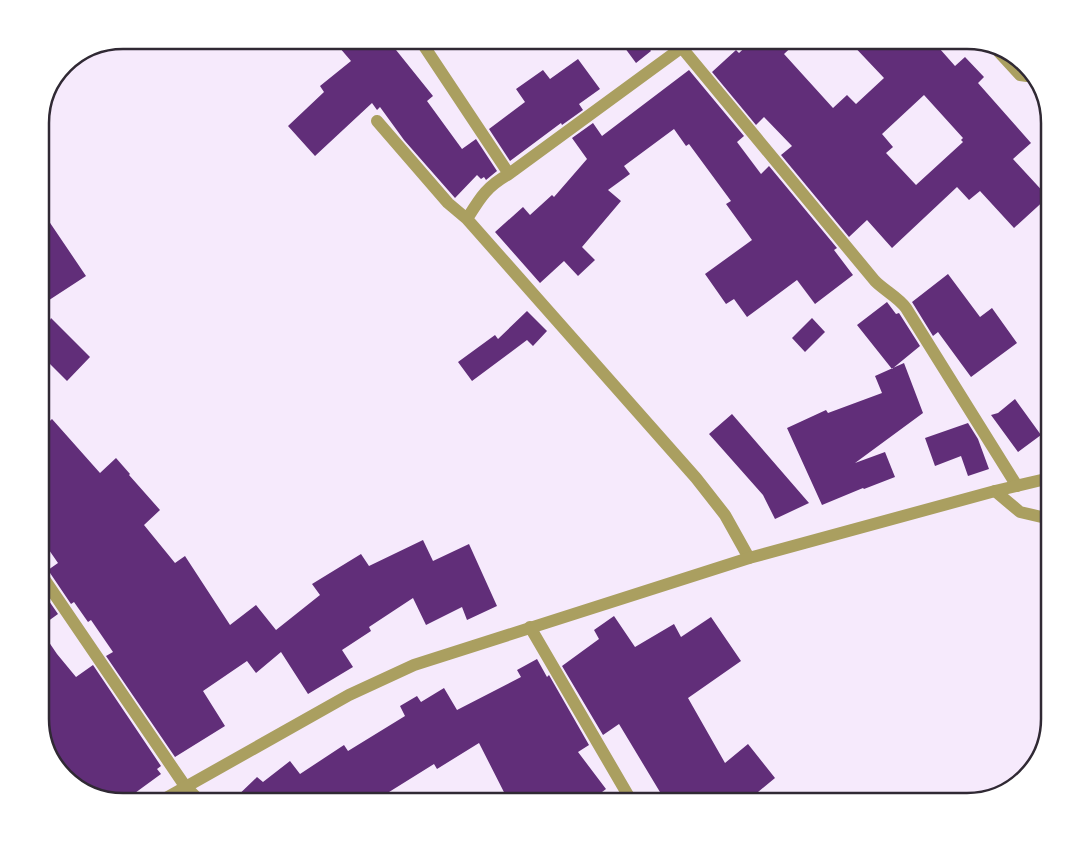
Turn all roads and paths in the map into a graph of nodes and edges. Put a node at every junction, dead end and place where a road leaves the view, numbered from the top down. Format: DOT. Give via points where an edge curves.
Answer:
graph roads {
  1 [pos="426,49"];
  2 [pos="681,49"];
  3 [pos="683,49"];
  4 [pos="1007,60"];
  5 [pos="1024,76"];
  6 [pos="377,121"];
  7 [pos="509,174"];
  8 [pos="466,219"];
  9 [pos="1041,480"];
  10 [pos="1018,486"];
  11 [pos="995,491"];
  12 [pos="1041,517"];
  13 [pos="749,558"];
  14 [pos="49,586"];
  15 [pos="530,628"];
  16 [pos="185,786"];
  17 [pos="174,793"];
  18 [pos="192,793"];
  19 [pos="627,793"];
  1 -- 7 [label="street"];
  2 -- 7 [label="street"];
  3 -- 10 [label="street" via="875,281 906,308"];
  4 -- 5 [label="street"];
  6 -- 8 [label="street" via="448,203"];
  7 -- 8 [label="street" via="484,192"];
  8 -- 13 [label="street" via="696,478 725,515"];
  9 -- 10 [label="street"];
  10 -- 11 [label="street"];
  11 -- 12 [label="street" via="1020,512"];
  11 -- 13 [label="street"];
  13 -- 15 [label="street"];
  14 -- 16 [label="street"];
  15 -- 16 [label="street" via="414,665 350,695"];
  15 -- 19 [label="street"];
  16 -- 17 [label="street"];
  16 -- 18 [label="street"];
}
